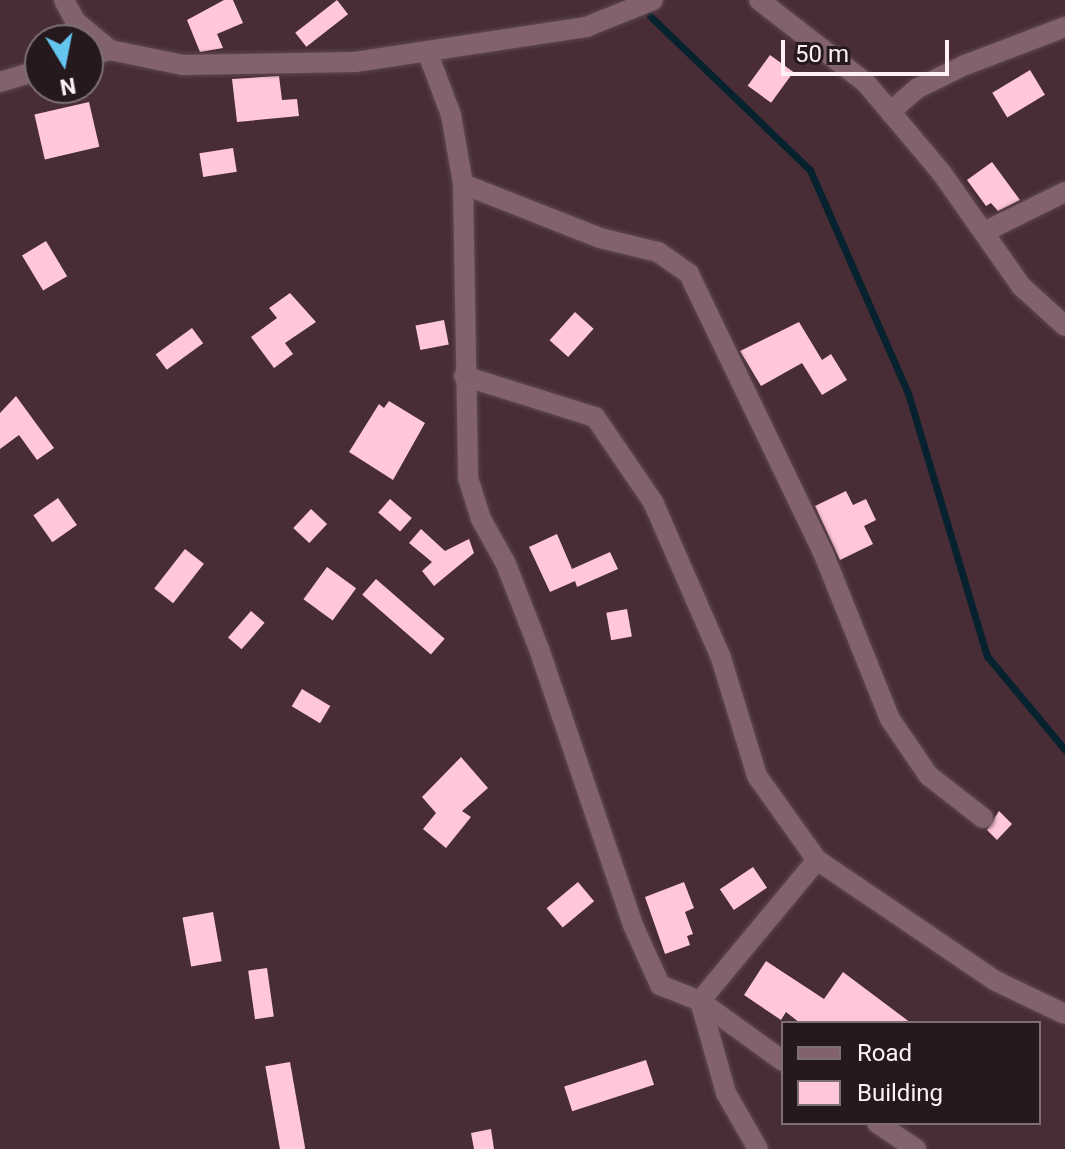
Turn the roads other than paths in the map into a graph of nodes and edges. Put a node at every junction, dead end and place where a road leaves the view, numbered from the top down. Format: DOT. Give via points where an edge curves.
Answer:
graph roads {
  1 [pos="64,0"];
  2 [pos="653,0"];
  3 [pos="759,0"];
  4 [pos="1065,27"];
  5 [pos="110,50"];
  6 [pos="427,51"];
  7 [pos="104,52"];
  8 [pos="24,75"];
  9 [pos="0,82"];
  10 [pos="890,112"];
  11 [pos="463,184"];
  12 [pos="1065,192"];
  13 [pos="984,232"];
  14 [pos="1065,326"];
  15 [pos="464,376"];
  16 [pos="983,818"];
  17 [pos="817,860"];
  18 [pos="700,1001"];
  19 [pos="1065,1014"];
  20 [pos="781,1060"];
  21 [pos="880,1125"];
  22 [pos="758,1149"];
  23 [pos="916,1149"];
  1 -- 5 [label="street" via="75,21"];
  2 -- 6 [label="street" via="586,27"];
  3 -- 10 [label="street" via="866,83"];
  4 -- 10 [label="street" via="965,65 918,88"];
  5 -- 6 [label="street" via="183,65 355,62"];
  5 -- 7 [label="street"];
  6 -- 11 [label="street" via="451,115"];
  8 -- 9 [label="street"];
  10 -- 13 [label="street"];
  11 -- 15 [label="street"];
  11 -- 16 [label="street" via="600,238 658,252 689,274 822,550 890,719 928,775"];
  12 -- 13 [label="street"];
  13 -- 14 [label="street" via="1021,286"];
  15 -- 17 [label="street" via="595,417 604,429 653,502 721,658 757,776"];
  15 -- 18 [label="street" via="468,478 539,649 633,925 660,985"];
  17 -- 18 [label="street"];
  17 -- 19 [label="street" via="996,981"];
  18 -- 20 [label="street"];
  18 -- 22 [label="street" via="726,1093"];
  21 -- 23 [label="street"];
}
